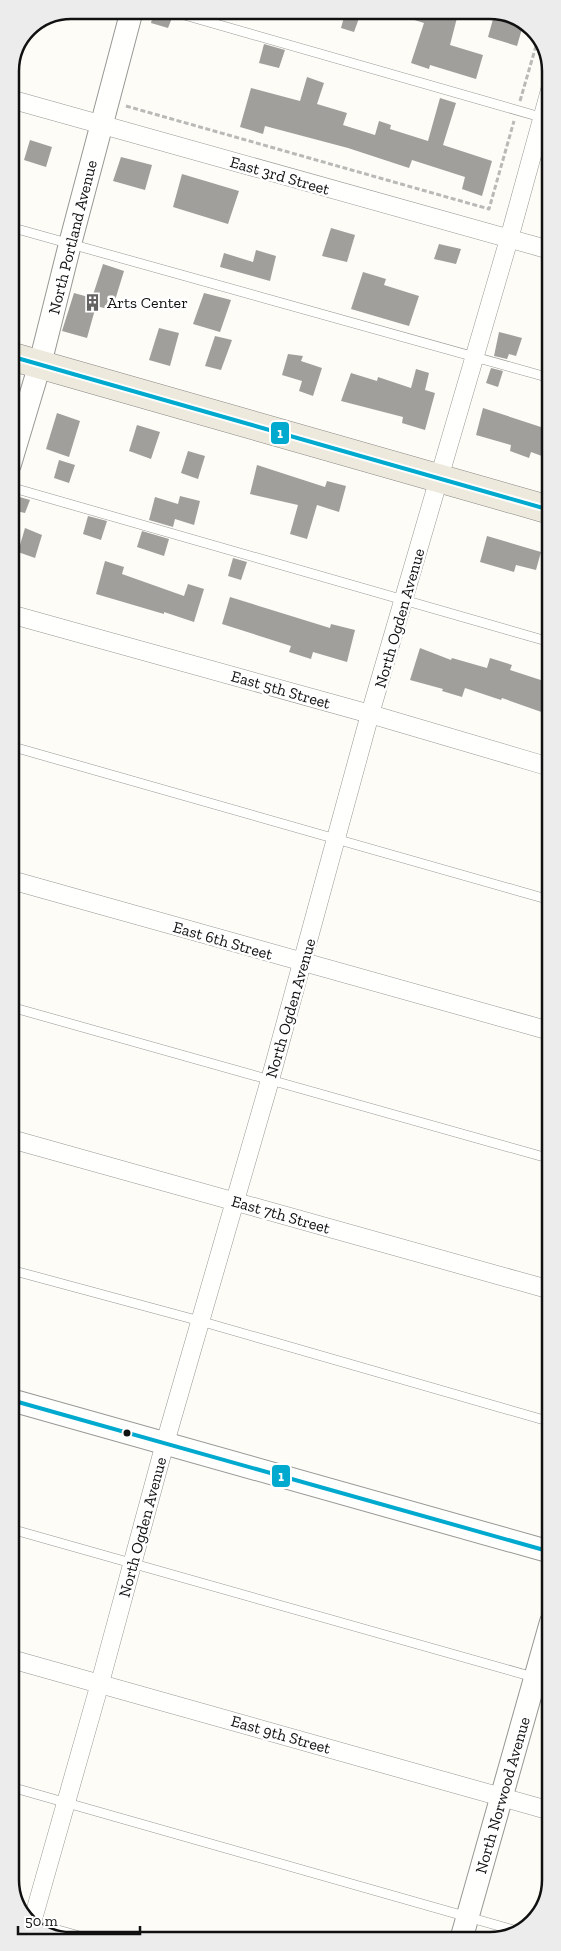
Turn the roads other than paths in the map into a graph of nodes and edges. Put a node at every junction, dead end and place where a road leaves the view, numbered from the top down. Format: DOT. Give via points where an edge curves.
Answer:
graph roads {
  1 [pos="130,19"];
  2 [pos="199,19"];
  3 [pos="19,101"];
  4 [pos="542,117"];
  5 [pos="101,124"];
  6 [pos="542,131"];
  7 [pos="19,230"];
  8 [pos="509,239"];
  9 [pos="70,244"];
  10 [pos="542,248"];
  11 [pos="474,357"];
  12 [pos="19,358"];
  13 [pos="40,364"];
  14 [pos="542,376"];
  15 [pos="19,434"];
  16 [pos="440,478"];
  17 [pos="19,490"];
  18 [pos="542,508"];
  19 [pos="404,601"];
  20 [pos="19,616"];
  21 [pos="542,640"];
  22 [pos="370,714"];
  23 [pos="19,749"];
  24 [pos="542,765"];
  25 [pos="337,839"];
  26 [pos="19,883"];
  27 [pos="542,898"];
  28 [pos="303,962"];
  29 [pos="19,1009"];
  30 [pos="542,1029"];
  31 [pos="270,1080"];
  32 [pos="19,1140"];
  33 [pos="542,1157"];
  34 [pos="234,1201"];
  35 [pos="19,1272"];
  36 [pos="542,1287"];
  37 [pos="200,1322"];
  38 [pos="19,1402"];
  39 [pos="542,1419"];
  40 [pos="165,1442"];
  41 [pos="19,1532"];
  42 [pos="542,1549"];
  43 [pos="132,1563"];
  44 [pos="19,1660"];
  45 [pos="542,1680"];
  46 [pos="100,1683"];
  47 [pos="542,1683"];
  48 [pos="19,1789"];
  49 [pos="501,1797"];
  50 [pos="65,1802"];
  51 [pos="542,1808"];
  52 [pos="34,1916"];
  53 [pos="467,1917"];
  54 [pos="508,1929"];
  55 [pos="462,1932"];
  1 -- 5 [label="street, North Portland Avenue"];
  2 -- 4 [label="lane"];
  3 -- 5 [label="street, East 3rd Street"];
  5 -- 8 [label="street, East 3rd Street"];
  5 -- 9 [label="street, North Portland Avenue"];
  6 -- 8 [label="street, North Ogden Avenue"];
  7 -- 9 [label="lane"];
  8 -- 10 [label="street, East 3rd Street"];
  8 -- 11 [label="street, North Ogden Avenue"];
  9 -- 11 [label="lane"];
  9 -- 13 [label="street, North Portland Avenue"];
  11 -- 14 [label="lane"];
  11 -- 16 [label="street, North Ogden Avenue"];
  12 -- 13 [label="main road"];
  13 -- 15 [label="street, North Portland Avenue"];
  13 -- 16 [label="main road"];
  16 -- 18 [label="main road"];
  16 -- 19 [label="street, North Ogden Avenue"];
  17 -- 19 [label="lane"];
  19 -- 21 [label="lane"];
  19 -- 22 [label="street, North Ogden Avenue"];
  20 -- 22 [label="street, East 5th Street"];
  22 -- 24 [label="street, East 5th Street"];
  22 -- 25 [label="street, North Ogden Avenue"];
  23 -- 25 [label="lane"];
  25 -- 27 [label="lane"];
  25 -- 28 [label="street, North Ogden Avenue"];
  26 -- 28 [label="street, East 6th Street"];
  28 -- 30 [label="street, East 6th Street"];
  28 -- 31 [label="street, North Ogden Avenue"];
  29 -- 31 [label="lane"];
  31 -- 33 [label="lane"];
  31 -- 34 [label="street, North Ogden Avenue"];
  32 -- 34 [label="street, East 7th Street"];
  34 -- 36 [label="street, East 7th Street"];
  34 -- 37 [label="street, North Ogden Avenue"];
  35 -- 37 [label="lane"];
  37 -- 39 [label="lane"];
  37 -- 40 [label="street, North Ogden Avenue"];
  38 -- 40 [label="street"];
  40 -- 42 [label="street"];
  40 -- 43 [label="street, North Ogden Avenue"];
  41 -- 43 [label="lane"];
  43 -- 45 [label="lane"];
  43 -- 46 [label="street, North Ogden Avenue"];
  44 -- 46 [label="street, East 9th Street"];
  46 -- 49 [label="street, East 9th Street"];
  46 -- 50 [label="street, North Ogden Avenue"];
  47 -- 49 [label="street, North Norwood Avenue"];
  48 -- 50 [label="lane"];
  49 -- 51 [label="street, East 9th Street"];
  49 -- 53 [label="street, North Norwood Avenue"];
  50 -- 52 [label="street, North Ogden Avenue"];
  50 -- 53 [label="lane"];
  53 -- 54 [label="lane"];
  53 -- 55 [label="street, North Norwood Avenue"];
}
